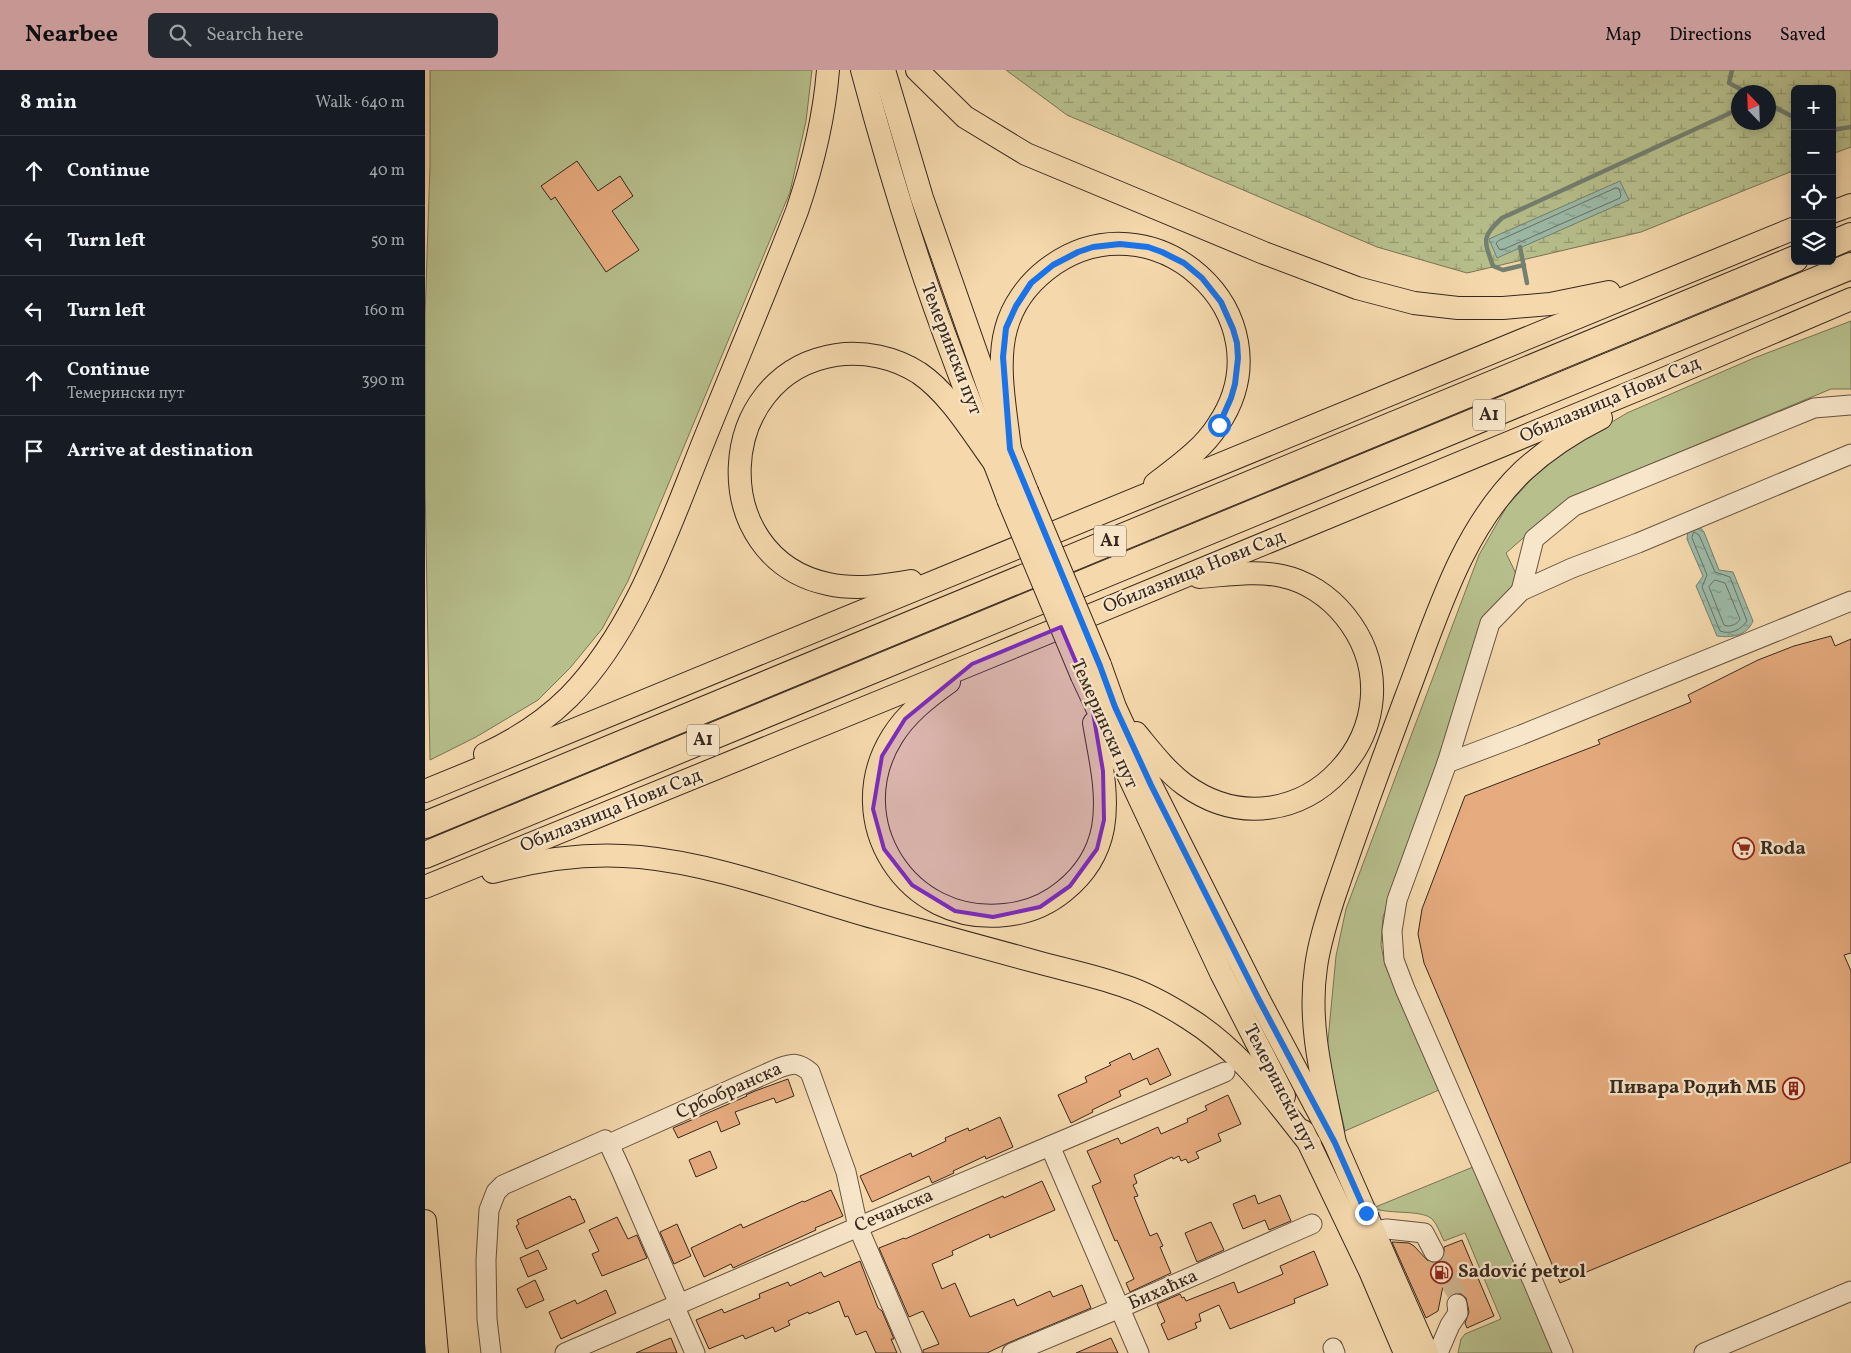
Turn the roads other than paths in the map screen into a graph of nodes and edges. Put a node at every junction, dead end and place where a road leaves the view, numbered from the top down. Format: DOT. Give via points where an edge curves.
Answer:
graph roads {
  1 [pos="828,70"];
  2 [pos="862,70"];
  3 [pos="885,70"];
  4 [pos="917,70"];
  5 [pos="1851,205"];
  6 [pos="1836,211"];
  7 [pos="1791,230"];
  8 [pos="1851,236"];
  9 [pos="1836,242"];
  10 [pos="1791,261"];
  11 [pos="1851,266"];
  12 [pos="1659,283"];
  13 [pos="1851,299"];
  14 [pos="1661,380"];
  15 [pos="1851,405"];
  16 [pos="1851,454"];
  17 [pos="1003,457"];
  18 [pos="1136,499"];
  19 [pos="948,575"];
  20 [pos="1176,579"];
  21 [pos="1521,591"];
  22 [pos="1851,601"];
  23 [pos="972,664"];
  24 [pos="1090,679"];
  25 [pos="1115,707"];
  26 [pos="1447,763"];
  27 [pos="431,789"];
  28 [pos="425,825"];
  29 [pos="425,855"];
  30 [pos="427,886"];
  31 [pos="1225,1072"];
  32 [pos="1335,1143"];
  33 [pos="609,1144"];
  34 [pos="1310,1144"];
  35 [pos="1050,1146"];
  36 [pos="425,1221"];
  37 [pos="1312,1224"];
  38 [pos="858,1227"];
  39 [pos="1374,1231"];
  40 [pos="1434,1252"];
  41 [pos="1851,1291"];
  42 [pos="677,1304"];
  43 [pos="1457,1304"];
  44 [pos="1120,1308"];
  45 [pos="1729,1348"];
  46 [pos="437,1353"];
  47 [pos="491,1353"];
  48 [pos="565,1353"];
  49 [pos="695,1353"];
  50 [pos="912,1353"];
  51 [pos="1012,1353"];
  52 [pos="1139,1353"];
  53 [pos="1405,1353"];
  54 [pos="1427,1353"];
  55 [pos="1438,1353"];
  56 [pos="1563,1353"];
  57 [pos="1704,1353"];
  1 -- 27 [label="main road" via="815,154 797,211 656,558 623,626 585,679 551,713 507,742 461,765"];
  2 -- 17 [label="main road, Темерински пут" via="903,214 954,360"];
  3 -- 17 [label="main road, Темерински пут"];
  4 -- 12 [label="main road" via="965,118 1026,154 1357,288 1414,303 1458,308 1503,308 1550,304"];
  5 -- 6 [label="main road"];
  7 -- 12 [label="main road"];
  8 -- 9 [label="highway"];
  10 -- 28 [label="highway, A1"];
  11 -- 29 [label="highway, A1"];
  12 -- 18 [label="main road"];
  13 -- 14 [label="main road, Обилазница Нови Сад"];
  14 -- 20 [label="main road, Обилазница Нови Сад"];
  14 -- 32 [label="main road" via="1559,442 1522,472 1484,519 1453,576 1353,842 1319,950 1314,991 1315,1036"];
  15 -- 21 [label="street" via="1814,408 1574,506 1534,539"];
  16 -- 21 [label="street"];
  17 -- 18 [label="main road" via="1003,342 1010,317 1031,283 1066,257 1093,247 1134,245 1162,252 1193,270 1221,302 1233,329 1237,370 1228,405 1209,438"];
  17 -- 19 [label="main road" via="929,381 896,362 874,355 851,353 831,356 801,366 770,391 748,425 739,458 741,495 747,517 758,538 781,562 813,580 841,587 875,587"];
  17 -- 24 [label="main road, Темерински пут, bridge"];
  18 -- 19 [label="main road"];
  19 -- 27 [label="main road"];
  20 -- 23 [label="main road, Обилазница Нови Сад"];
  20 -- 25 [label="main road" via="1251,573 1282,576 1316,590 1334,604 1354,628 1369,666 1370,707 1359,744 1338,773 1305,797 1262,809 1234,807 1208,799 1178,779"];
  21 -- 26 [label="street" via="1490,623"];
  22 -- 26 [label="street"];
  23 -- 24 [label="main road" via="929,697 897,728 882,756 873,809 889,858 905,879 920,892 955,911 977,916 1026,912 1050,902 1087,868 1100,840 1105,799"];
  23 -- 30 [label="main road, Обилазница Нови Сад"];
  24 -- 25 [label="main road, Темерински пут"];
  24 -- 34 [label="main road, Темерински пут" via="1221,973"];
  25 -- 32 [label="main road, Темерински пут" via="1231,944"];
  26 -- 56 [label="street" via="1397,900 1391,932 1394,960"];
  30 -- 34 [label="main road" via="562,858 638,857 675,861 723,871 840,908 1126,986 1187,1018 1230,1049"];
  31 -- 35 [label="street, Сечањска"];
  32 -- 39 [label="main road, Темерински пут"];
  33 -- 38 [label="street, Србобранска" via="779,1068 801,1064 810,1072 846,1172"];
  33 -- 42 [label="street"];
  33 -- 47 [label="street, Србобранска" via="605,1140 503,1185 496,1192 489,1210 486,1260"];
  34 -- 53 [label="main road, Темерински пут"];
  35 -- 38 [label="street, Сечањска"];
  35 -- 44 [label="street"];
  36 -- 46 [label="main road"];
  37 -- 44 [label="street, Бихаћка"];
  38 -- 42 [label="street, Сечањска"];
  38 -- 50 [label="street"];
  39 -- 40 [label="street" via="1387,1229 1424,1233"];
  39 -- 54 [label="main road, Темерински пут"];
  41 -- 45 [label="street"];
  42 -- 48 [label="street, Сечањска"];
  42 -- 49 [label="street"];
  43 -- 55 [label="street" via="1458,1312"];
  44 -- 51 [label="street, Бихаћка"];
  44 -- 52 [label="street"];
  45 -- 57 [label="street"];
}
